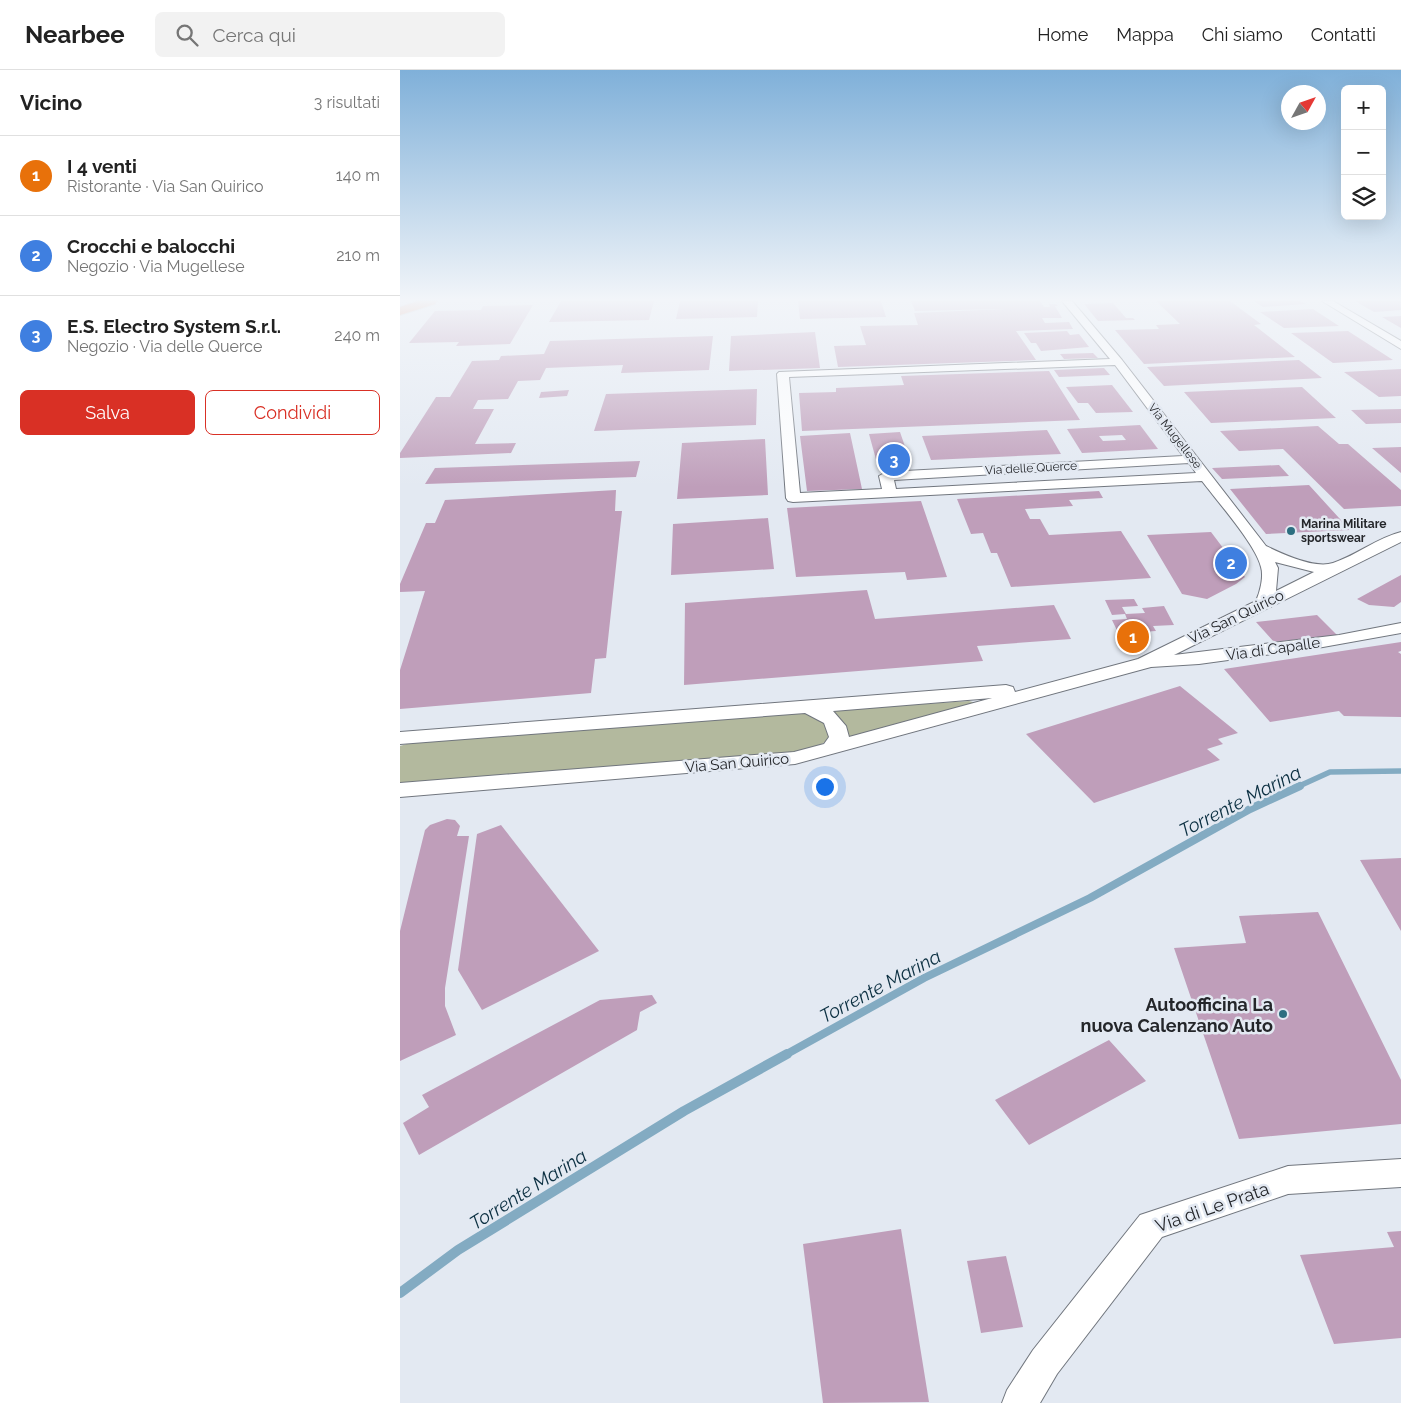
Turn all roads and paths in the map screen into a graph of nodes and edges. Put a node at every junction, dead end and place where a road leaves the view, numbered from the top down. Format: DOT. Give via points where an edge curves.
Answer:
graph roads {
  1 [pos="1084,363"];
  2 [pos="1119,363"];
  3 [pos="1193,459"];
  4 [pos="1206,477"];
  5 [pos="890,493"];
  6 [pos="1401,537"];
  7 [pos="1260,549"];
  8 [pos="1288,563"];
  9 [pos="1270,568"];
  10 [pos="1336,568"];
  11 [pos="1308,581"];
  12 [pos="1263,604"];
  13 [pos="1401,628"];
  14 [pos="1144,663"];
  15 [pos="1065,683"];
  16 [pos="808,708"];
  17 [pos="404,739"];
  18 [pos="831,748"];
  19 [pos="400,790"];
  20 [pos="1401,1174"];
  21 [pos="1020,1403"];
  1 -- 5 [label="street, Via delle Querce" via="783,374 793,498"];
  2 -- 3 [label="street, Via Mugellese"];
  3 -- 4 [label="street, Via Mugellese"];
  3 -- 5 [label="street, Via delle Querce" via="886,476"];
  4 -- 5 [label="street, Via delle Querce"];
  4 -- 7 [label="street, Via Mugellese"];
  6 -- 10 [label="street, Via San Quirico"];
  7 -- 8 [label="street, Via Mugellese"];
  7 -- 9 [label="street, Via Mugellese"];
  8 -- 10 [label="street, Via Mugellese"];
  8 -- 11 [label="street, Via Mugellese"];
  9 -- 11 [label="street" via="1291,578"];
  9 -- 12 [label="street" via="1268,592"];
  10 -- 11 [label="street, Via San Quirico"];
  11 -- 12 [label="street, Via San Quirico"];
  12 -- 14 [label="street, Via San Quirico"];
  13 -- 14 [label="street, Via di Capalle" via="1304,645"];
  14 -- 15 [label="street, Via San Quirico"];
  15 -- 16 [label="street, Via San Quirico" via="974,695"];
  15 -- 18 [label="street, Via San Quirico" via="978,710"];
  16 -- 17 [label="street, Via San Quirico"];
  16 -- 18 [label="street" via="824,713 839,729 840,737"];
  18 -- 19 [label="street, Via San Quirico" via="795,758"];
  20 -- 21 [label="street, Via di Le Prata" via="1288,1180 1151,1226 1045,1362"];
}
